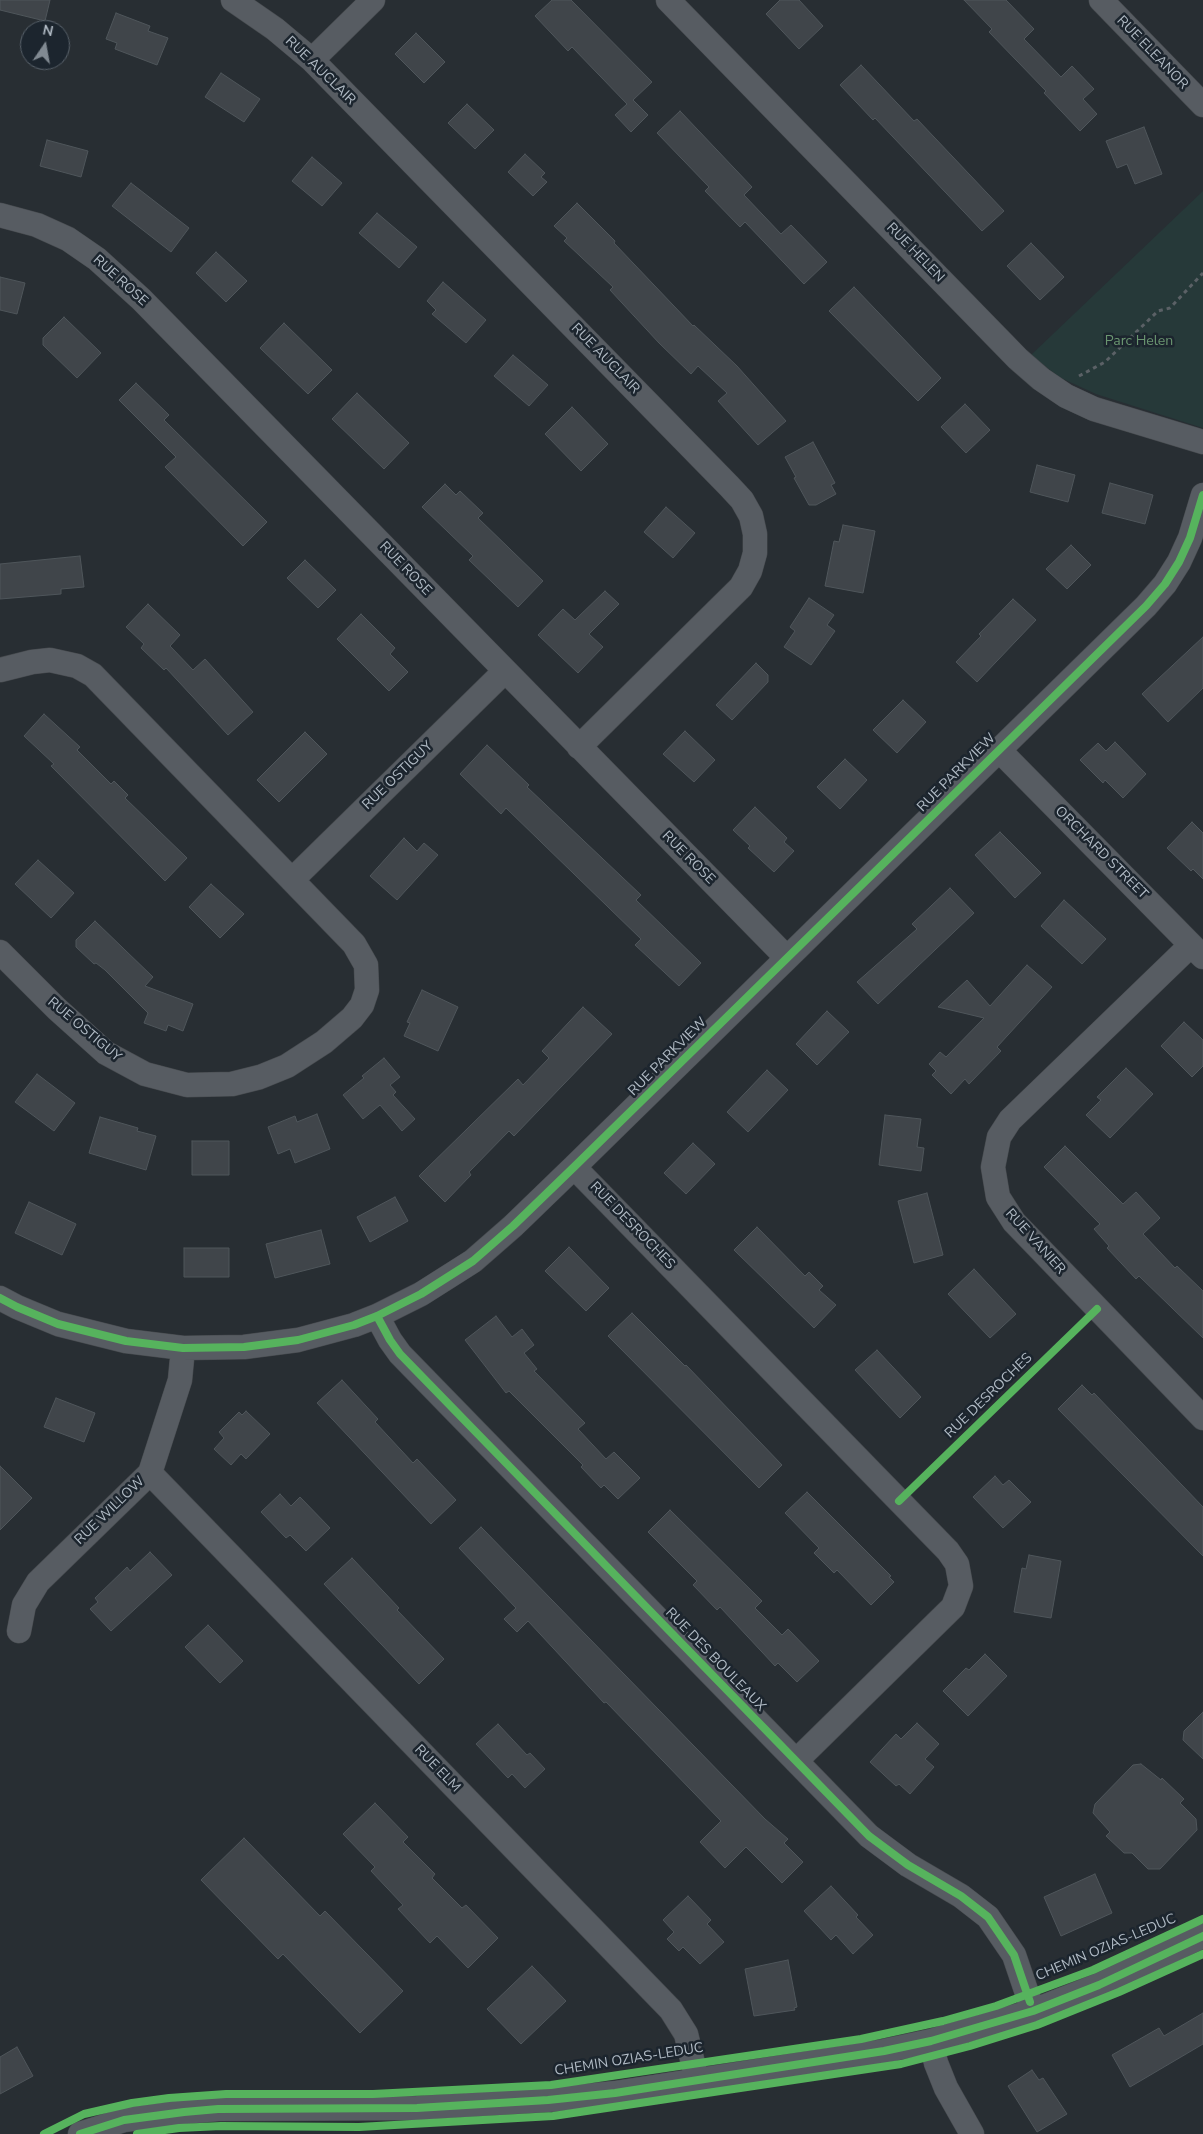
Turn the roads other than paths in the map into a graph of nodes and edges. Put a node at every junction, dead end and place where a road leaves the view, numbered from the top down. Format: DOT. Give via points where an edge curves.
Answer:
graph roads {
  1 [pos="233,0"];
  2 [pos="373,0"];
  3 [pos="668,0"];
  4 [pos="1101,0"];
  5 [pos="312,60"];
  6 [pos="1203,105"];
  7 [pos="0,215"];
  8 [pos="1203,442"];
  9 [pos="1203,495"];
  10 [pos="0,670"];
  11 [pos="505,671"];
  12 [pos="579,747"];
  13 [pos="998,750"];
  14 [pos="292,880"];
  15 [pos="1197,951"];
  16 [pos="0,952"];
  17 [pos="787,958"];
  18 [pos="574,1167"];
  19 [pos="0,1298"];
  20 [pos="377,1316"];
  21 [pos="183,1348"];
  22 [pos="1203,1418"];
  23 [pos="150,1473"];
  24 [pos="19,1631"];
  25 [pos="796,1761"];
  26 [pos="1203,1936"];
  27 [pos="1033,2011"];
  28 [pos="931,2041"];
  29 [pos="698,2080"];
  30 [pos="80,2134"];
  31 [pos="972,2134"];
  1 -- 5 [label="street, RUE AUCLAIR"];
  2 -- 5 [label="street"];
  3 -- 8 [label="street, RUE HELEN" via="1041,379 1094,409"];
  4 -- 6 [label="street, RUE ELEANOR"];
  5 -- 12 [label="street, RUE AUCLAIR" via="742,500 751,516 755,553 741,587"];
  7 -- 11 [label="street, RUE ROSE" via="53,232 83,249 112,272"];
  9 -- 13 [label="street, RUE PARKVIEW" via="1185,550 1165,584"];
  10 -- 14 [label="street, RUE OSTIGUY" via="50,660 77,666 92,675"];
  11 -- 12 [label="street, RUE ROSE"];
  11 -- 14 [label="street, RUE OSTIGUY"];
  12 -- 17 [label="street, RUE ROSE"];
  13 -- 15 [label="street, ORCHARD STREET"];
  13 -- 17 [label="street, RUE PARKVIEW"];
  14 -- 16 [label="street, RUE OSTIGUY" via="359,950 368,974 367,990 357,1012 324,1042 287,1066 246,1081 217,1086 188,1084 131,1068 106,1053 81,1031"];
  15 -- 22 [label="street, RUE VANIER" via="1010,1120 999,1138 993,1167 998,1197 1014,1222"];
  17 -- 18 [label="street, RUE PARKVIEW"];
  18 -- 20 [label="street, RUE PARKVIEW" via="474,1261 421,1294"];
  18 -- 25 [label="street, RUE DESROCHES" via="948,1551 957,1564 961,1586 953,1607"];
  19 -- 21 [label="street, RUE PARKVIEW" via="36,1316 77,1330 126,1342"];
  20 -- 21 [label="street, RUE PARKVIEW" via="326,1334 289,1342"];
  20 -- 25 [label="street, RUE DES BOULEAUX" via="400,1354"];
  21 -- 23 [label="street, RUE WILLOW" via="180,1380"];
  23 -- 24 [label="street, RUE WILLOW" via="38,1582 24,1606"];
  23 -- 29 [label="street, RUE ELM" via="671,2010 686,2034"];
  25 -- 27 [label="street, RUE DES BOULEAUX" via="881,1846 961,1896 988,1917 1014,1956"];
  26 -- 27 [label="street, CHEMIN OZIAS-LEDUC"];
  27 -- 28 [label="street, CHEMIN OZIAS-LEDUC"];
  28 -- 29 [label="street, CHEMIN OZIAS-LEDUC"];
  28 -- 31 [label="street" via="946,2088"];
  29 -- 30 [label="street, CHEMIN OZIAS-LEDUC" via="616,2093 479,2105 218,2109 124,2120"];
}
